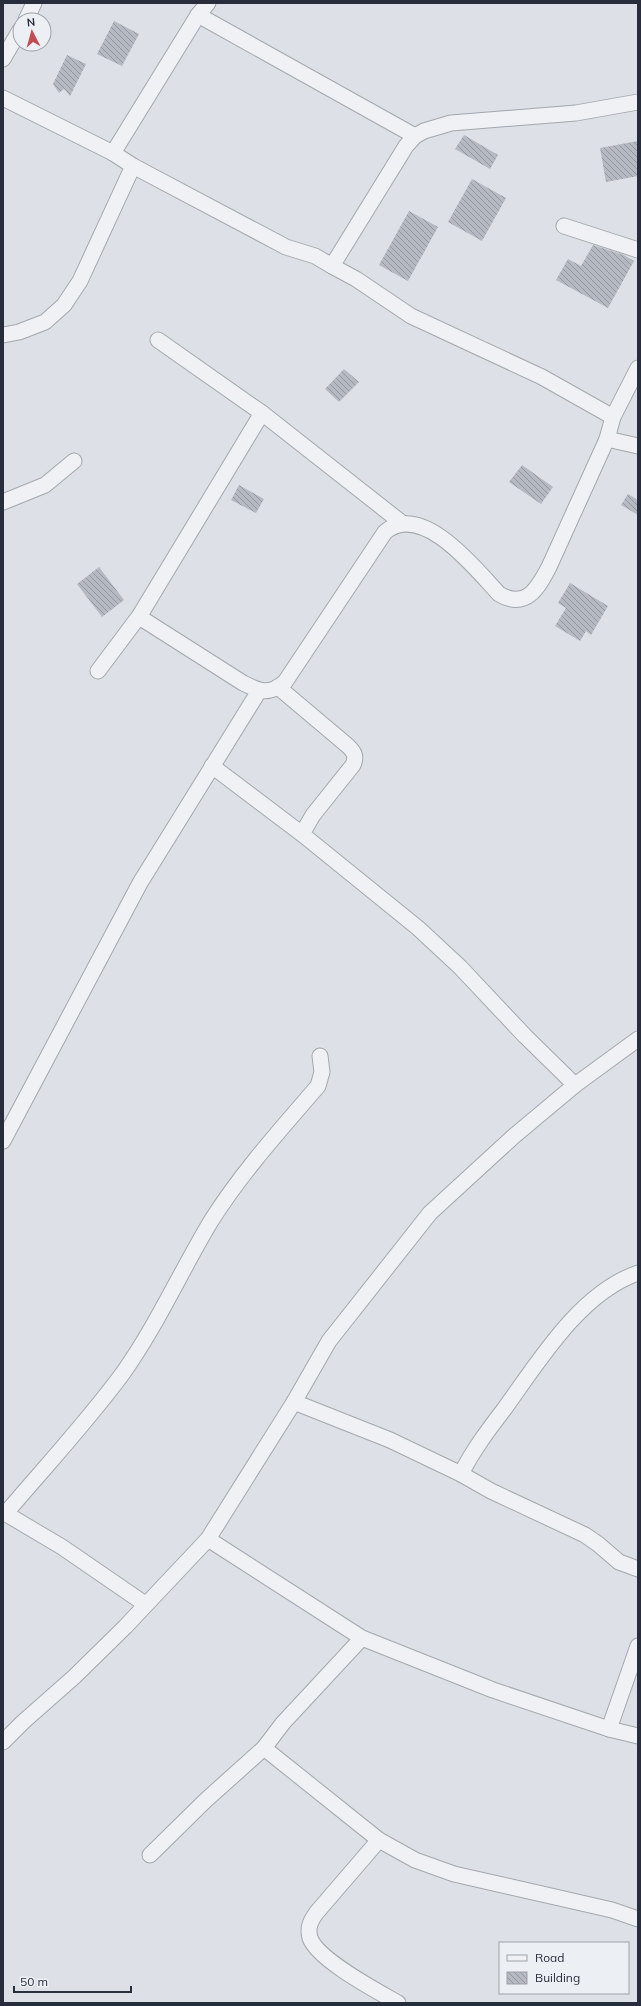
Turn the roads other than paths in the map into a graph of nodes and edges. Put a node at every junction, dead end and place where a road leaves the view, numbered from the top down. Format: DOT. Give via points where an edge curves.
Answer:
graph roads {
  1 [pos="208,3"];
  2 [pos="198,15"];
  3 [pos="12,44"];
  4 [pos="3,59"];
  5 [pos="3,98"];
  6 [pos="638,102"];
  7 [pos="415,136"];
  8 [pos="112,153"];
  9 [pos="133,166"];
  10 [pos="564,226"];
  11 [pos="638,250"];
  12 [pos="332,266"];
  13 [pos="3,335"];
  14 [pos="158,340"];
  15 [pos="638,368"];
  16 [pos="262,414"];
  17 [pos="613,417"];
  18 [pos="607,439"];
  19 [pos="638,446"];
  20 [pos="74,461"];
  21 [pos="3,502"];
  22 [pos="402,523"];
  23 [pos="140,615"];
  24 [pos="98,671"];
  25 [pos="278,687"];
  26 [pos="259,690"];
  27 [pos="212,766"];
  28 [pos="302,834"];
  29 [pos="638,1039"];
  30 [pos="320,1056"];
  31 [pos="575,1084"];
  32 [pos="3,1141"];
  33 [pos="638,1273"];
  34 [pos="294,1402"];
  35 [pos="461,1474"];
  36 [pos="4,1512"];
  37 [pos="208,1539"];
  38 [pos="638,1569"];
  39 [pos="145,1604"];
  40 [pos="362,1638"];
  41 [pos="638,1646"];
  42 [pos="609,1729"];
  43 [pos="638,1736"];
  44 [pos="3,1742"];
  45 [pos="264,1748"];
  46 [pos="379,1840"];
  47 [pos="150,1855"];
  48 [pos="638,1919"];
  49 [pos="398,2003"];
  1 -- 2 [label="street"];
  2 -- 7 [label="street"];
  2 -- 8 [label="street"];
  3 -- 4 [label="street"];
  5 -- 8 [label="street"];
  6 -- 7 [label="street" via="576,113 451,123"];
  7 -- 12 [label="street" via="399,156"];
  8 -- 9 [label="street"];
  9 -- 12 [label="street" via="286,247 315,256"];
  9 -- 13 [label="street" via="80,281 64,305 45,322"];
  10 -- 11 [label="street"];
  12 -- 17 [label="street" via="411,316 542,377"];
  14 -- 16 [label="street"];
  15 -- 17 [label="street"];
  16 -- 22 [label="street"];
  16 -- 23 [label="street"];
  17 -- 18 [label="street"];
  18 -- 19 [label="street"];
  18 -- 22 [label="street" via="539,586 525,597 507,598 499,594 456,548 426,527"];
  20 -- 21 [label="street" via="45,485"];
  22 -- 25 [label="street" via="393,525 385,532 285,682"];
  23 -- 24 [label="street"];
  23 -- 26 [label="street" via="150,624 243,683"];
  25 -- 26 [label="street" via="274,690"];
  25 -- 28 [label="street" via="354,753 353,765"];
  26 -- 27 [label="street"];
  27 -- 28 [label="street"];
  27 -- 32 [label="street" via="140,883"];
  28 -- 31 [label="street" via="418,928"];
  29 -- 31 [label="street"];
  30 -- 36 [label="street" via="322,1072 318,1086 229,1195 123,1372 99,1404"];
  31 -- 34 [label="street" via="430,1213 329,1341"];
  33 -- 35 [label="street" via="627,1277 598,1296 568,1325 481,1439"];
  34 -- 35 [label="street" via="376,1434"];
  34 -- 37 [label="street"];
  35 -- 38 [label="street" via="491,1491 585,1535 619,1562"];
  36 -- 39 [label="street" via="62,1547"];
  37 -- 39 [label="street"];
  37 -- 40 [label="street"];
  39 -- 44 [label="street" via="74,1677"];
  40 -- 42 [label="street" via="493,1690"];
  40 -- 45 [label="street" via="283,1723"];
  41 -- 42 [label="street"];
  42 -- 43 [label="street"];
  45 -- 46 [label="street"];
  45 -- 47 [label="street"];
  46 -- 48 [label="street" via="414,1860 454,1874 612,1910"];
  46 -- 49 [label="street" via="314,1917 309,1924 309,1931 314,1945 323,1955"];
}
